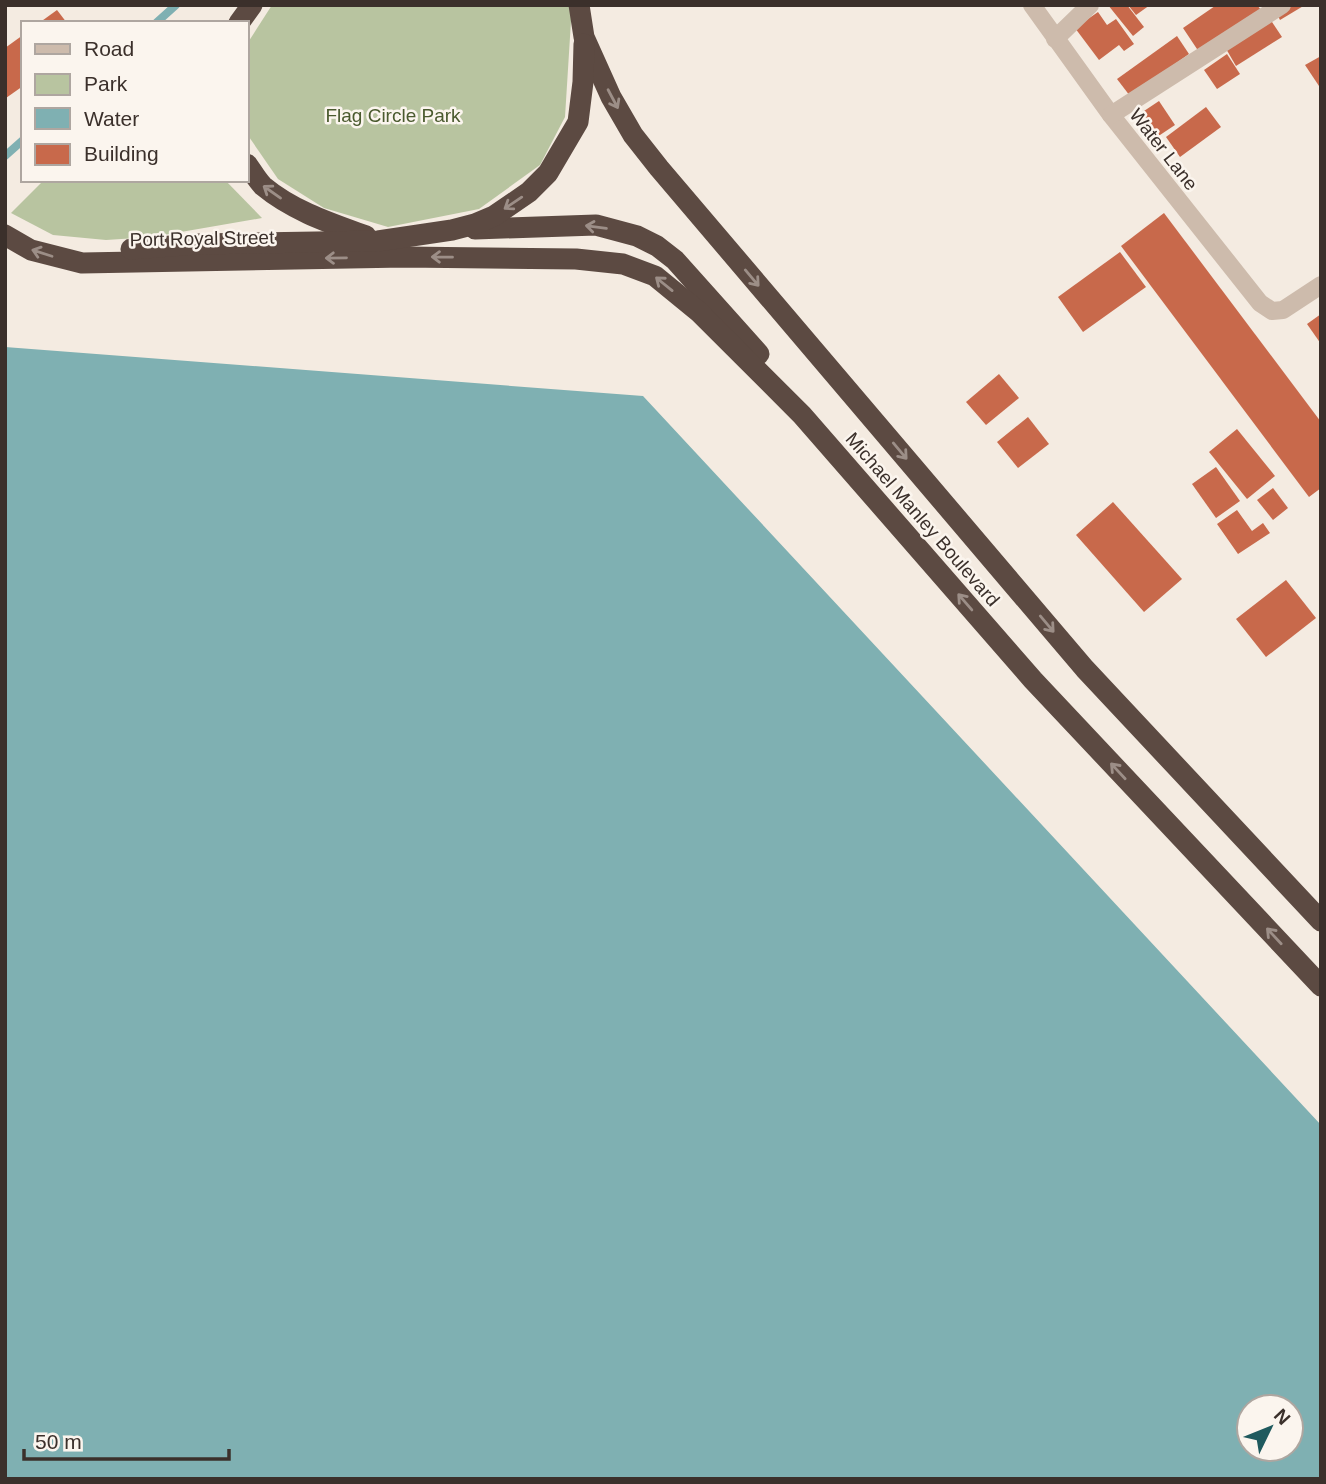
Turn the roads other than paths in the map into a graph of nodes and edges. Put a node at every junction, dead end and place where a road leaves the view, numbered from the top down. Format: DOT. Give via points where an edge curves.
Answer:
graph roads {
  1 [pos="252,5"];
  2 [pos="579,5"];
  3 [pos="1032,5"];
  4 [pos="1090,5"];
  5 [pos="1282,5"];
  6 [pos="240,21"];
  7 [pos="584,37"];
  8 [pos="1055,38"];
  9 [pos="1111,115"];
  10 [pos="248,165"];
  11 [pos="452,230"];
  12 [pos="5,235"];
  13 [pos="378,241"];
  14 [pos="404,257"];
  15 [pos="82,263"];
  16 [pos="1321,285"];
  17 [pos="802,415"];
  18 [pos="1321,921"];
  19 [pos="1321,986"];
  1 -- 6 [label="highway"];
  2 -- 7 [label="highway, Michael Manley Boulevard"];
  3 -- 8 [label="street, Water Lane"];
  4 -- 8 [label="street"];
  5 -- 9 [label="street"];
  7 -- 11 [label="highway, one-way" via="578,122 548,173 494,216"];
  7 -- 18 [label="highway, Michael Manley Boulevard, one-way" via="611,97 659,168 1085,669"];
  8 -- 9 [label="street, Water Lane"];
  9 -- 16 [label="street, Water Lane" via="1260,303 1283,310"];
  13 -- 10 [label="highway, one-way" via="292,206 261,184"];
  11 -- 13 [label="highway"];
  17 -- 11 [label="highway, one-way" via="782,382 745,338 657,246 596,225"];
  15 -- 12 [label="highway, Port Royal Street, one-way" via="31,250"];
  13 -- 15 [label="highway" via="134,248"];
  14 -- 15 [label="highway, Port Royal Street, one-way"];
  17 -- 14 [label="highway, Michael Manley Boulevard, one-way" via="699,312 655,276 623,264 576,259"];
  19 -- 17 [label="highway, Michael Manley Boulevard, one-way" via="1033,680"];
}
